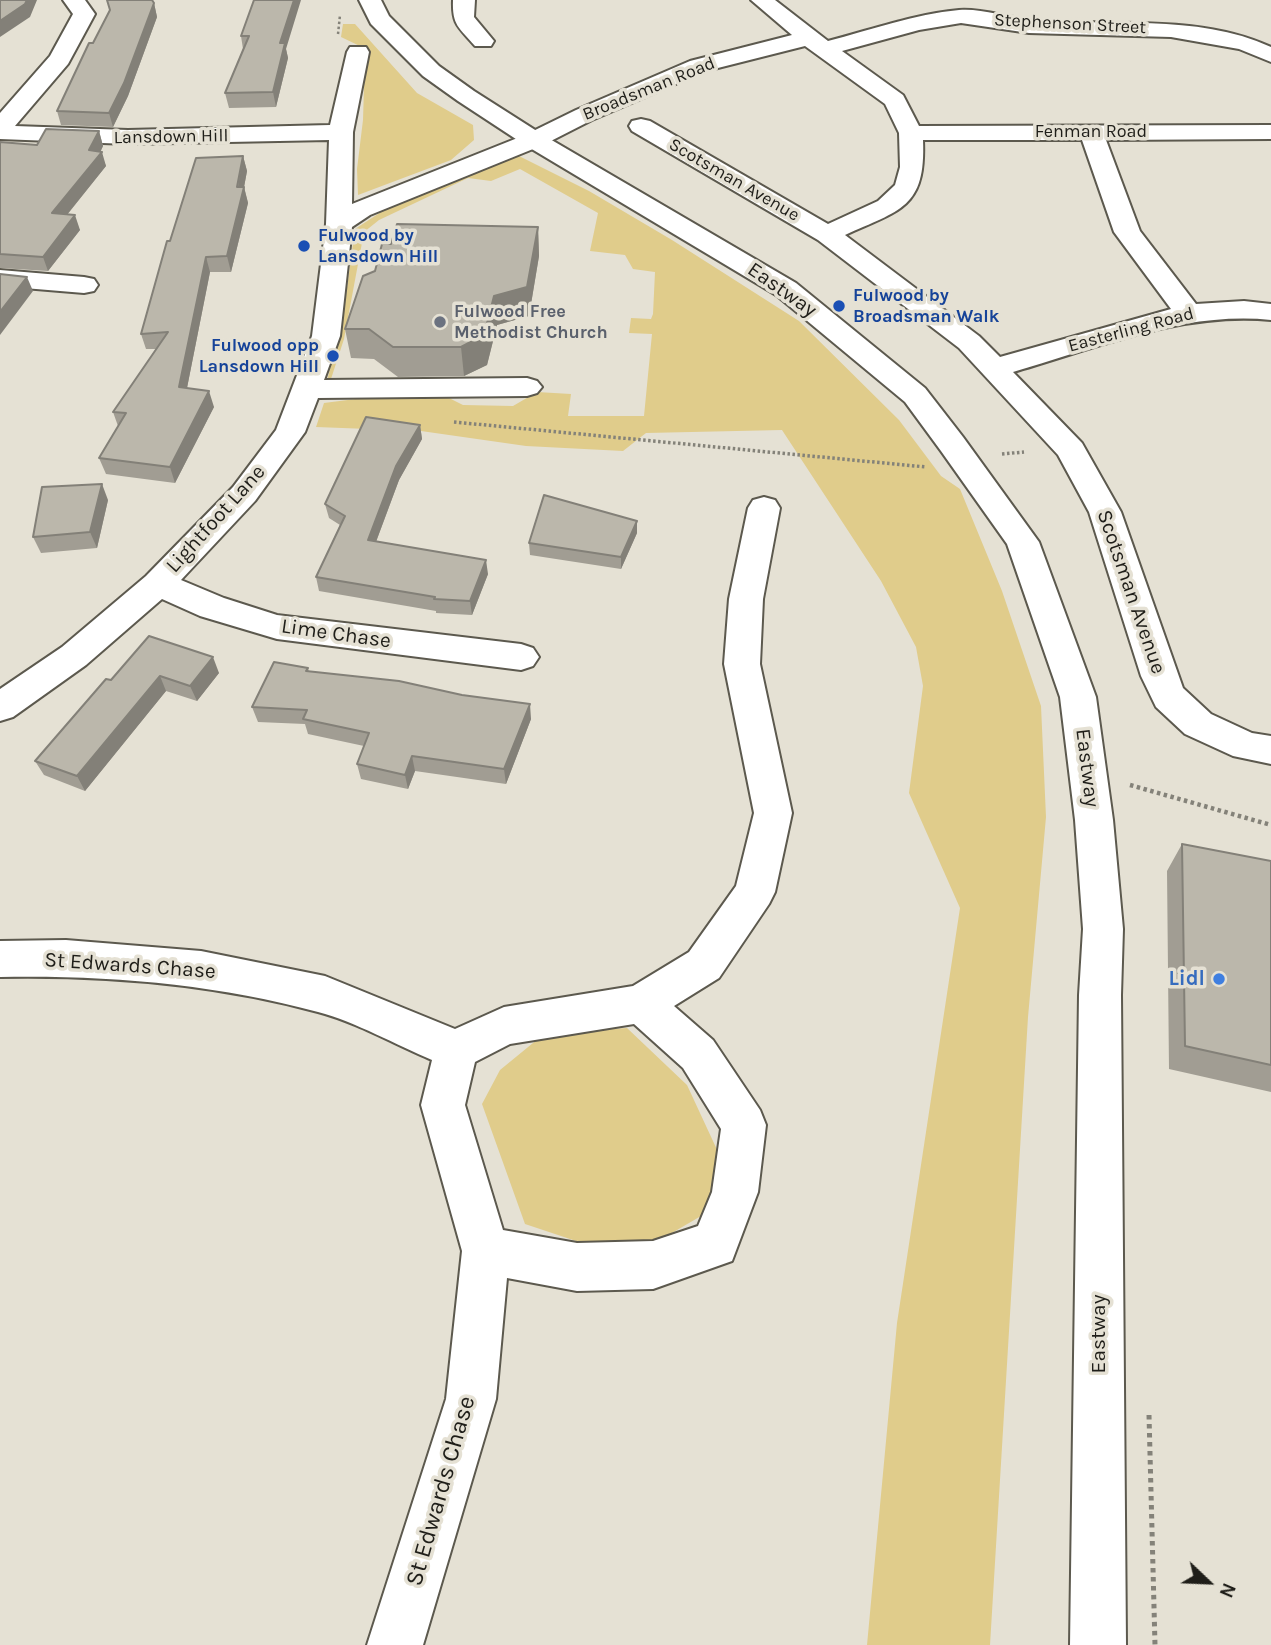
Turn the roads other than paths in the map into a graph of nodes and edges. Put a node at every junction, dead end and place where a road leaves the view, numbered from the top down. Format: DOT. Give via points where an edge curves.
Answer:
graph roads {
  1 [pos="74,0"];
  2 [pos="370,0"];
  3 [pos="464,0"];
  4 [pos="762,0"];
  5 [pos="483,41"];
  6 [pos="818,44"];
  7 [pos="358,52"];
  8 [pos="1271,55"];
  9 [pos="641,126"];
  10 [pos="0,130"];
  11 [pos="341,132"];
  12 [pos="1091,132"];
  13 [pos="1271,132"];
  14 [pos="911,133"];
  15 [pos="534,140"];
  16 [pos="339,224"];
  17 [pos="827,234"];
  18 [pos="0,278"];
  19 [pos="84,285"];
  20 [pos="1271,312"];
  21 [pos="1188,313"];
  22 [pos="994,368"];
  23 [pos="527,387"];
  24 [pos="307,389"];
  25 [pos="764,508"];
  26 [pos="158,584"];
  27 [pos="521,657"];
  28 [pos="0,707"];
  29 [pos="1271,750"];
  30 [pos="0,960"];
  31 [pos="641,1004"];
  32 [pos="456,1050"];
  33 [pos="486,1251"];
  34 [pos="395,1645"];
  35 [pos="1098,1645"];
  1 -- 10 [label="street" via="84,14 60,59"];
  2 -- 15 [label="street" via="379,19 430,71"];
  3 -- 5 [label="street" via="463,18"];
  4 -- 6 [label="street"];
  6 -- 8 [label="street, Stephenson Street" via="961,16 1029,26 1171,30 1245,43"];
  6 -- 14 [label="street" via="895,100"];
  6 -- 15 [label="street, Broadsman Road" via="698,66"];
  7 -- 11 [label="street, Lightfoot Lane"];
  9 -- 17 [label="street, Scotsman Avenue"];
  10 -- 11 [label="street, Lansdown Hill" via="78,138"];
  11 -- 16 [label="street, Lightfoot Lane"];
  12 -- 13 [label="street, Fenman Road"];
  12 -- 14 [label="street, Fenman Road"];
  12 -- 21 [label="street" via="1127,232"];
  14 -- 17 [label="street" via="907,188 887,206"];
  15 -- 16 [label="street" via="361,209"];
  15 -- 35 [label="street, Eastway" via="786,289 915,395 1023,542 1078,697 1104,929"];
  16 -- 24 [label="street, Lightfoot Lane" via="326,336"];
  17 -- 22 [label="street, Scotsman Avenue" via="968,342"];
  18 -- 19 [label="street"];
  20 -- 21 [label="street, Easterling Road"];
  21 -- 22 [label="street, Easterling Road"];
  22 -- 29 [label="street, Scotsman Avenue" via="1071,450 1105,512 1169,697 1198,724 1246,746"];
  23 -- 24 [label="street"];
  24 -- 26 [label="street, Lightfoot Lane" via="290,432 244,494"];
  25 -- 31 [label="street" via="746,599 742,664 773,813 755,892 704,965"];
  26 -- 27 [label="street, Lime Chase" via="277,627"];
  26 -- 28 [label="street, Lightfoot Lane" via="74,656"];
  30 -- 32 [label="street, St Edwards Chase" via="66,958 201,969 325,995"];
  31 -- 32 [label="street" via="504,1026"];
  31 -- 33 [label="street" via="698,1054 744,1125 735,1192 715,1244 640,1266 577,1267"];
  32 -- 33 [label="street, St Edwards Chase" via="443,1105"];
  33 -- 34 [label="street, St Edwards Chase" via="471,1398"];
}
